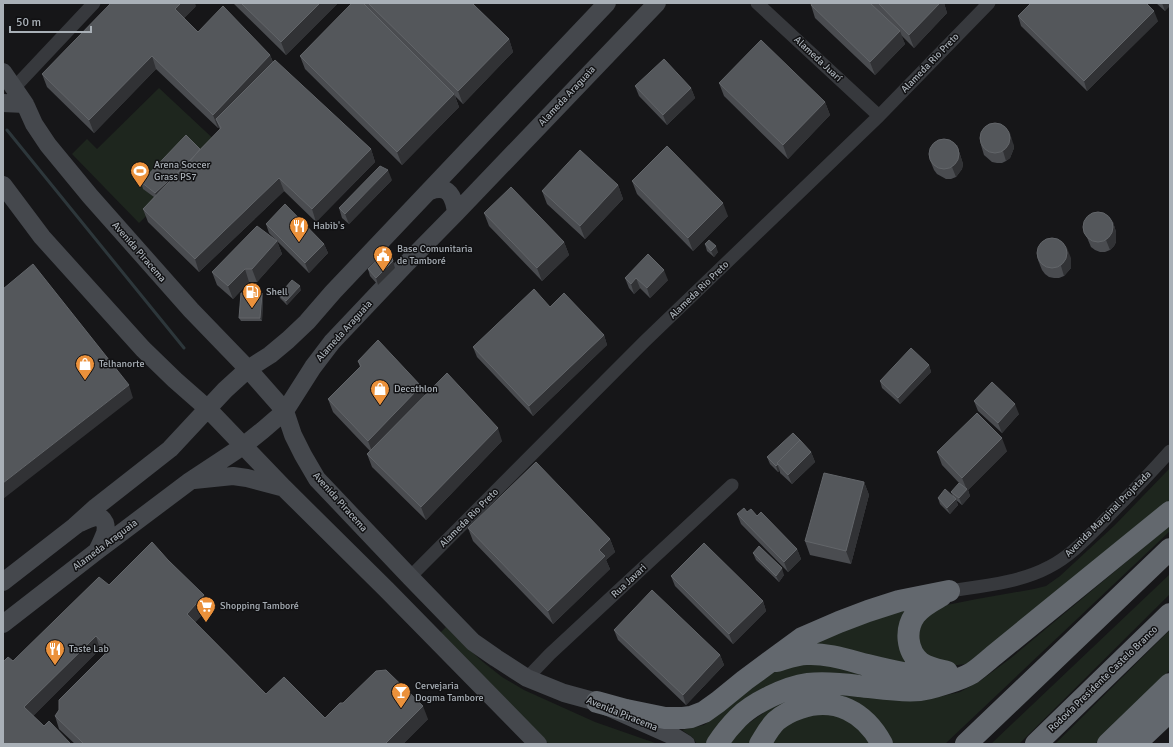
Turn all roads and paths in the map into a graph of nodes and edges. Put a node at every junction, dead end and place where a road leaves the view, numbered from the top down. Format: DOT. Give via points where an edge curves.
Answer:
graph roads {
  1 [pos="94,3"];
  2 [pos="607,3"];
  3 [pos="657,3"];
  4 [pos="757,3"];
  5 [pos="989,3"];
  6 [pos="3,72"];
  7 [pos="14,88"];
  8 [pos="3,103"];
  9 [pos="25,104"];
  10 [pos="879,116"];
  11 [pos="3,185"];
  12 [pos="430,191"];
  13 [pos="456,213"];
  14 [pos="248,369"];
  15 [pos="208,410"];
  16 [pos="285,411"];
  17 [pos="242,446"];
  18 [pos="1170,451"];
  19 [pos="190,481"];
  20 [pos="732,485"];
  21 [pos="284,488"];
  22 [pos="1170,512"];
  23 [pos="75,526"];
  24 [pos="1170,549"];
  25 [pos="97,550"];
  26 [pos="410,577"];
  27 [pos="3,582"];
  28 [pos="949,591"];
  29 [pos="1170,614"];
  30 [pos="3,624"];
  31 [pos="766,664"];
  32 [pos="962,677"];
  33 [pos="527,678"];
  34 [pos="1170,684"];
  35 [pos="598,702"];
  36 [pos="1170,711"];
  37 [pos="1170,728"];
  38 [pos="538,744"];
  39 [pos="686,744"];
  40 [pos="717,744"];
  41 [pos="760,744"];
  42 [pos="882,744"];
  43 [pos="966,744"];
  44 [pos="1036,744"];
  45 [pos="1108,744"];
  46 [pos="1135,744"];
  47 [pos="1154,744"];
  1 -- 7 [label="street"];
  2 -- 12 [label="main road"];
  3 -- 13 [label="main road, Alameda Araguaia"];
  4 -- 10 [label="street, Alameda Juarí"];
  5 -- 10 [label="street, Alameda Rio Preto"];
  6 -- 7 [label="main road, Avenida Piracema"];
  7 -- 9 [label="main road, Avenida Piracema"];
  8 -- 9 [label="main road"];
  9 -- 14 [label="main road, Avenida Piracema" via="48,145 90,196 191,310"];
  10 -- 26 [label="street, Alameda Rio Preto" via="645,341"];
  11 -- 15 [label="main road" via="42,237 138,343"];
  12 -- 13 [label="main road" via="444,189 448,192 455,204"];
  12 -- 14 [label="main road" via="307,322 270,355"];
  13 -- 16 [label="main road, Alameda Araguaia" via="332,342"];
  14 -- 15 [label="main road"];
  14 -- 16 [label="main road, Avenida Piracema"];
  15 -- 17 [label="main road"];
  15 -- 23 [label="main road" via="170,449"];
  16 -- 17 [label="main road, Alameda Araguaia"];
  16 -- 26 [label="main road, Avenida Piracema" via="302,455 317,479"];
  17 -- 19 [label="main road, Alameda Araguaia"];
  17 -- 21 [label="main road"];
  18 -- 28 [label="street, Avenida Marginal Projetada" via="1088,537 1062,560 1036,573 997,584"];
  19 -- 21 [label="main road" via="233,476"];
  19 -- 25 [label="main road, Alameda Araguaia"];
  20 -- 33 [label="street, Rua Javari"];
  21 -- 38 [label="main road"];
  22 -- 32 [label="highway" via="993,656"];
  23 -- 25 [label="main road" via="94,517 102,519 106,525 105,532"];
  23 -- 27 [label="main road"];
  24 -- 43 [label="highway"];
  25 -- 30 [label="main road, Alameda Araguaia"];
  26 -- 33 [label="main road, Avenida Piracema" via="474,642"];
  28 -- 31 [label="highway" via="899,601 839,622 802,638"];
  28 -- 32 [label="highway" via="916,614 908,633 909,648 921,663"];
  29 -- 44 [label="highway, Rodovia Presidente Castelo Branco"];
  31 -- 32 [label="highway" via="797,655 813,654 915,676"];
  31 -- 35 [label="highway" via="704,712 691,717 666,718"];
  32 -- 40 [label="highway" via="920,690 807,684 780,692 753,706 739,717"];
  33 -- 35 [label="main road, Avenida Piracema" via="564,693"];
  34 -- 45 [label="highway"];
  35 -- 39 [label="main road, Avenida Piracema" via="674,736"];
  36 -- 46 [label="highway"];
  37 -- 47 [label="highway"];
  41 -- 42 [label="highway" via="766,733 788,712 816,704 842,707 852,711 866,722"];
}
